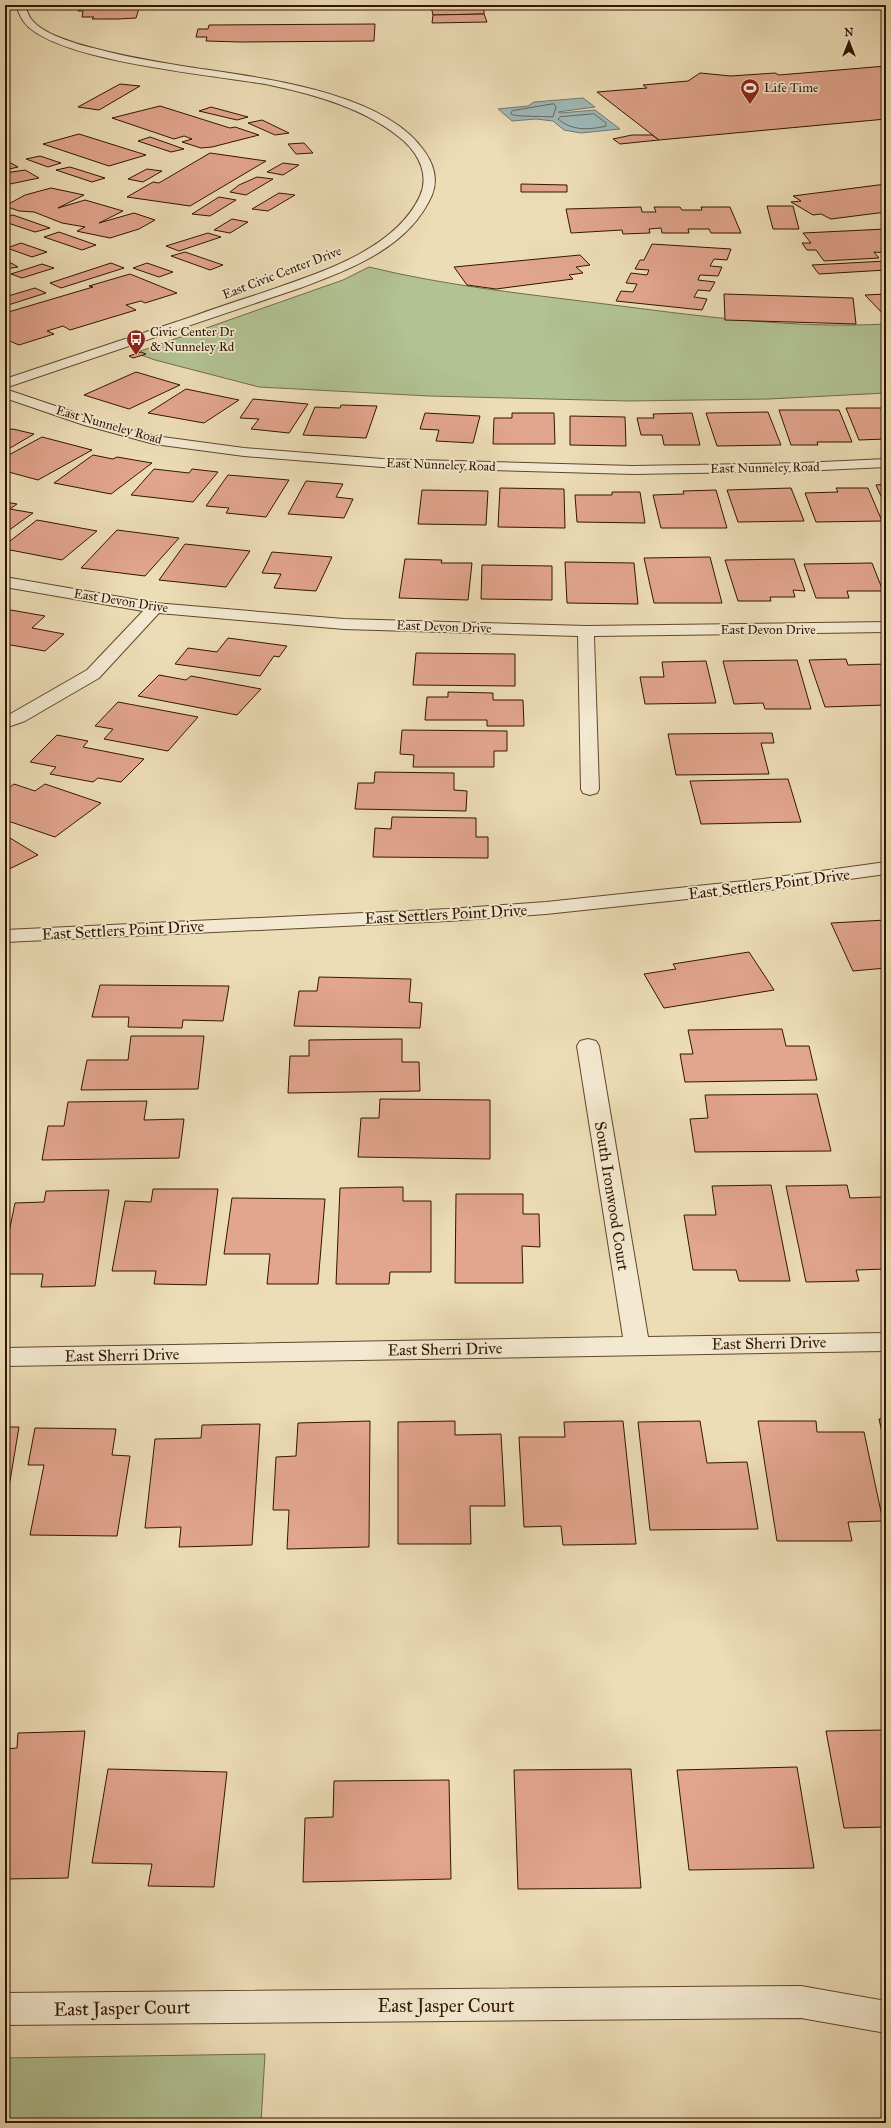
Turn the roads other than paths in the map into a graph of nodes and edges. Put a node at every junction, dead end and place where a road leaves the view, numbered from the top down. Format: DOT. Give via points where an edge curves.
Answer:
graph roads {
  1 [pos="20,5"];
  2 [pos="5,384"];
  3 [pos="5,393"];
  4 [pos="886,463"];
  5 [pos="5,582"];
  6 [pos="155,608"];
  7 [pos="886,627"];
  8 [pos="586,630"];
  9 [pos="5,722"];
  10 [pos="590,790"];
  11 [pos="886,868"];
  12 [pos="5,936"];
  13 [pos="588,1046"];
  14 [pos="886,1342"];
  15 [pos="637,1345"];
  16 [pos="5,1357"];
  17 [pos="5,2009"];
  18 [pos="886,2017"];
  1 -- 2 [label="street, East Civic Center Drive" via="23,16 35,28 74,46 136,61 268,82 348,105 388,124 420,150 428,167 430,181 415,218 374,250 341,267 299,284"];
  3 -- 4 [label="street, East Nunneley Road" via="89,422 154,440 259,453 382,463 633,470"];
  5 -- 6 [label="street, East Devon Drive"];
  6 -- 8 [label="street, East Devon Drive" via="344,624"];
  6 -- 9 [label="street" via="93,674 19,717"];
  7 -- 8 [label="street, East Devon Drive" via="845,630"];
  8 -- 10 [label="street"];
  11 -- 12 [label="street, East Settlers Point Drive" via="755,886 546,908"];
  13 -- 15 [label="street, South Ironwood Court"];
  14 -- 15 [label="street, East Sherri Drive"];
  15 -- 16 [label="street, East Sherri Drive"];
  17 -- 18 [label="street, East Jasper Court" via="801,2002"];
}
